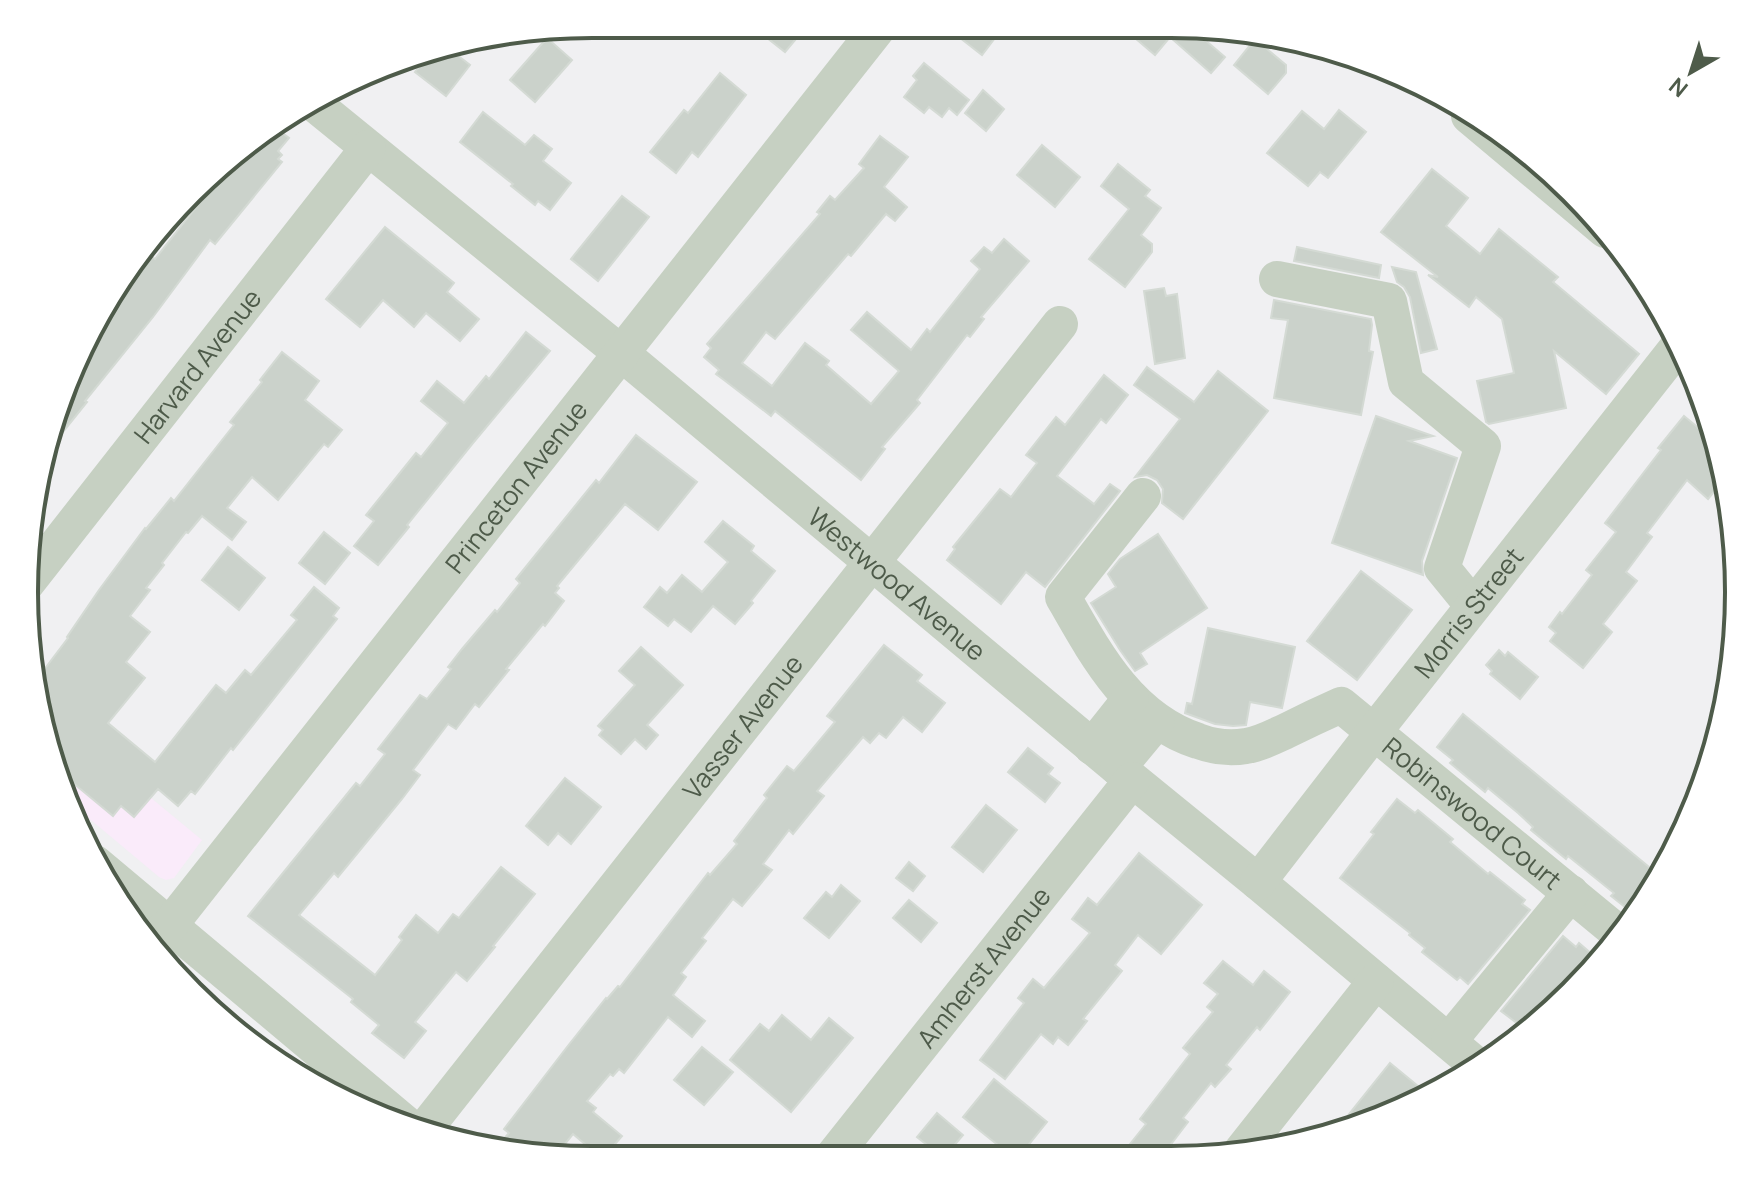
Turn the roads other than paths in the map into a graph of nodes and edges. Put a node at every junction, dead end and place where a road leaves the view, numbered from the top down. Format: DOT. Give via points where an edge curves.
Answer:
graph roads {
  1 [pos="870,38"];
  2 [pos="321,109"];
  3 [pos="368,148"];
  4 [pos="1277,279"];
  5 [pos="1060,324"];
  6 [pos="621,353"];
  7 [pos="1672,355"];
  8 [pos="1143,496"];
  9 [pos="873,564"];
  10 [pos="39,568"];
  11 [pos="1473,606"];
  12 [pos="1144,710"];
  13 [pos="1374,732"];
  14 [pos="1114,765"];
  15 [pos="1258,882"];
  16 [pos="1571,893"];
  17 [pos="142,915"];
  18 [pos="1612,928"];
  19 [pos="159,934"];
  20 [pos="1376,981"];
  21 [pos="1449,1041"];
  22 [pos="1469,1059"];
  23 [pos="381,1104"];
  24 [pos="431,1122"];
  25 [pos="1250,1140"];
  26 [pos="840,1146"];
  1 -- 6 [label="street, Princeton Avenue"];
  2 -- 3 [label="street, Westwood Avenue"];
  3 -- 6 [label="street, Westwood Avenue"];
  3 -- 10 [label="street, Harvard Avenue"];
  4 -- 11 [label="street" via="1389,301 1406,382 1483,446 1442,568"];
  5 -- 9 [label="street, Vasser Avenue"];
  6 -- 9 [label="street, Westwood Avenue"];
  6 -- 19 [label="street, Princeton Avenue"];
  7 -- 11 [label="street, Morris Street"];
  8 -- 12 [label="street" via="1063,597 1098,659"];
  9 -- 14 [label="street, Westwood Avenue"];
  9 -- 24 [label="street, Vasser Avenue"];
  11 -- 13 [label="street, Morris Street"];
  12 -- 13 [label="street, Robinswood Court" via="1190,739 1221,747 1259,743 1341,705"];
  12 -- 14 [label="street, Amherst Avenue"];
  13 -- 15 [label="street, Morris Street"];
  13 -- 16 [label="street, Robinswood Court"];
  14 -- 15 [label="street, Westwood Avenue"];
  14 -- 26 [label="street, Amherst Avenue"];
  15 -- 20 [label="street, Westwood Avenue"];
  16 -- 18 [label="street, Robinswood Court"];
  16 -- 21 [label="street, Robinswood Court"];
  17 -- 19 [label="street"];
  19 -- 23 [label="street"];
  20 -- 21 [label="street, Westwood Avenue"];
  20 -- 25 [label="street"];
  21 -- 22 [label="street, Westwood Avenue"];
}
